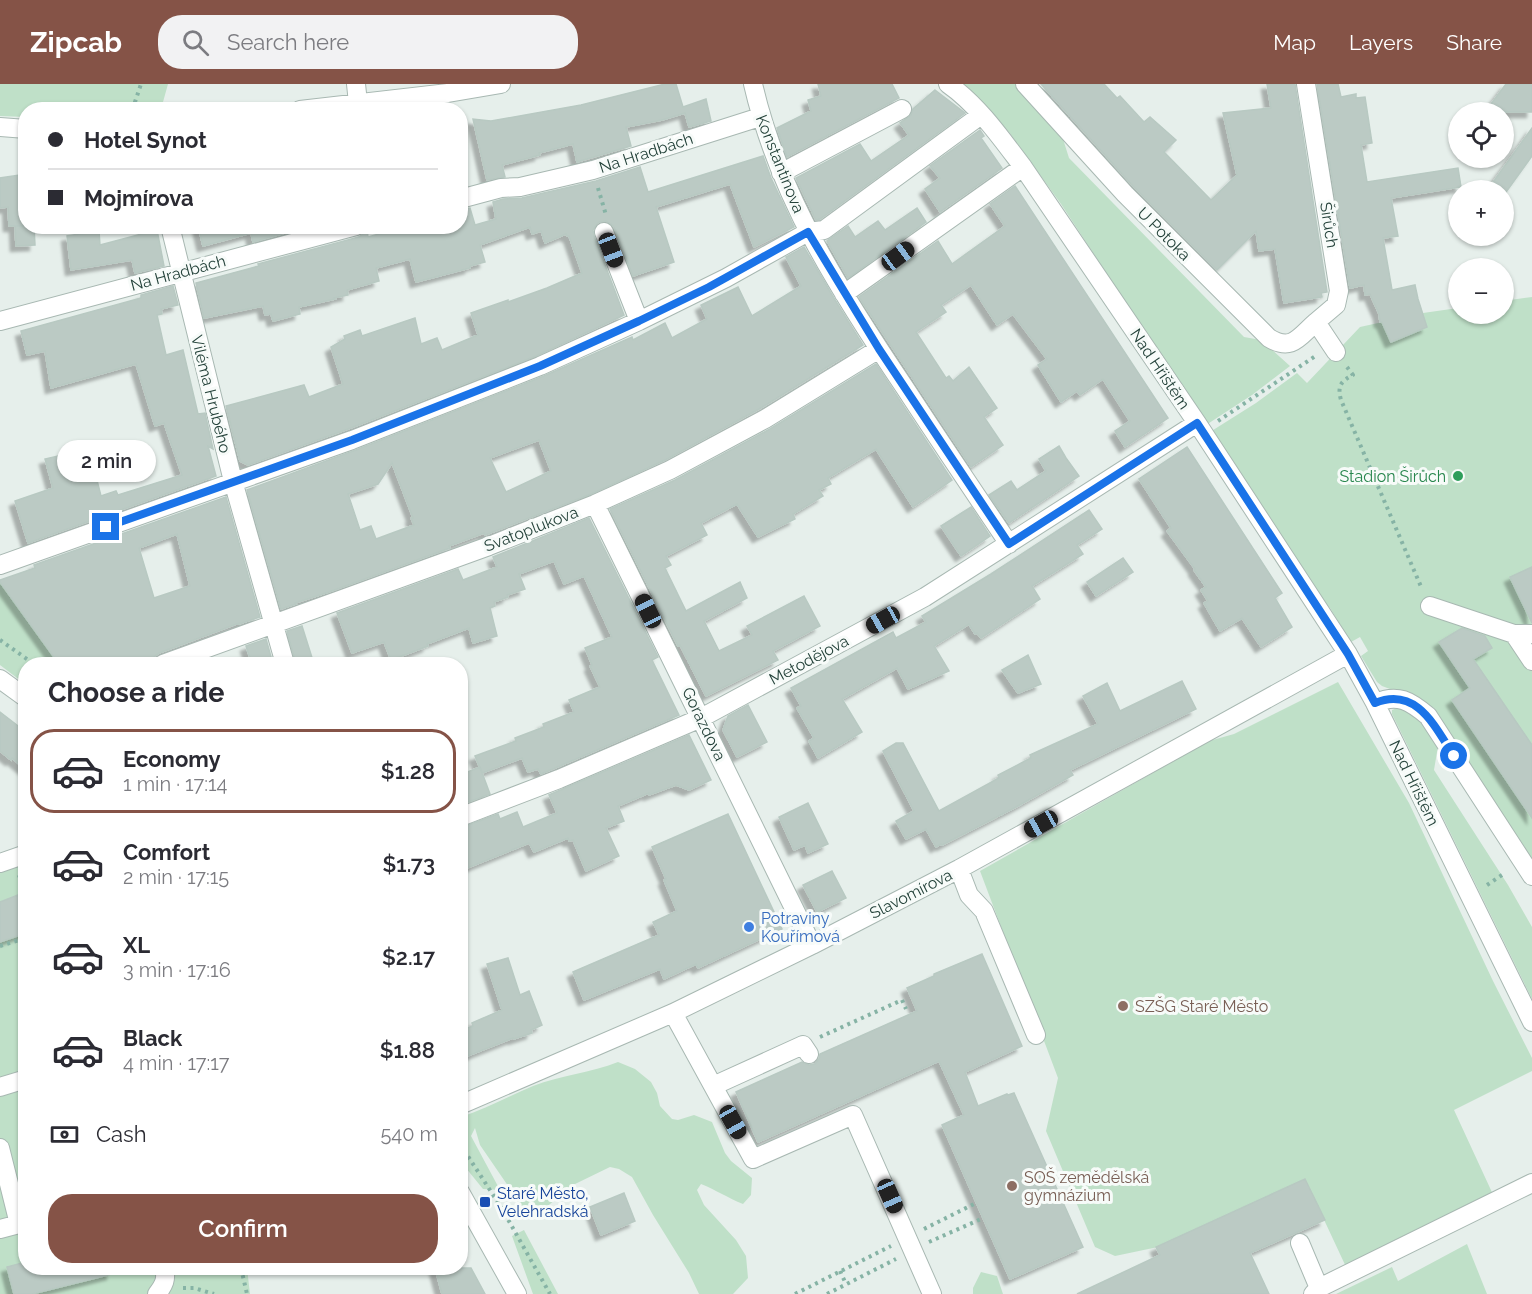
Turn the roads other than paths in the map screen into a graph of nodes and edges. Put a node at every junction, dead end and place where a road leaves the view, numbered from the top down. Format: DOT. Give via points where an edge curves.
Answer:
graph roads {
  1 [pos="356,84"];
  2 [pos="501,84"];
  3 [pos="753,84"];
  4 [pos="948,84"];
  5 [pos="1025,84"];
  6 [pos="1306,84"];
  7 [pos="358,102"];
  8 [pos="367,102"];
  9 [pos="902,109"];
  10 [pos="981,115"];
  11 [pos="760,117"];
  12 [pos="0,127"];
  13 [pos="18,128"];
  14 [pos="1023,167"];
  15 [pos="781,173"];
  16 [pos="468,197"];
  17 [pos="604,232"];
  18 [pos="808,232"];
  19 [pos="172,234"];
  20 [pos="325,234"];
  21 [pos="180,272"];
  22 [pos="844,294"];
  23 [pos="0,321"];
  24 [pos="639,321"];
  25 [pos="1316,322"];
  26 [pos="879,349"];
  27 [pos="1336,352"];
  28 [pos="1200,428"];
  29 [pos="233,481"];
  30 [pos="595,504"];
  31 [pos="1009,544"];
  32 [pos="0,565"];
  33 [pos="1430,606"];
  34 [pos="273,626"];
  35 [pos="1523,634"];
  36 [pos="1348,654"];
  37 [pos="184,657"];
  38 [pos="283,657"];
  39 [pos="1532,661"];
  40 [pos="0,678"];
  41 [pos="18,692"];
  42 [pos="1375,703"];
  43 [pos="701,718"];
  44 [pos="468,814"];
  45 [pos="959,869"];
  46 [pos="1532,876"];
  47 [pos="812,945"];
  48 [pos="673,1013"];
  49 [pos="1532,1022"];
  50 [pos="1036,1035"];
  51 [pos="806,1050"];
  52 [pos="18,1081"];
  53 [pos="713,1086"];
  54 [pos="0,1087"];
  55 [pos="468,1102"];
  56 [pos="0,1148"];
  57 [pos="1532,1183"];
  58 [pos="468,1207"];
  59 [pos="18,1209"];
  60 [pos="18,1224"];
  61 [pos="0,1229"];
  62 [pos="1300,1243"];
  63 [pos="166,1275"];
  64 [pos="159,1291"];
  65 [pos="1316,1291"];
  66 [pos="516,1294"];
  67 [pos="932,1294"];
  1 -- 7 [label="street"];
  2 -- 8 [label="street"];
  3 -- 11 [label="street, Konstantinova"];
  4 -- 10 [label="street, Nad Hřištěm"];
  5 -- 25 [label="street, U Potoka" via="1125,194 1269,338 1289,344"];
  6 -- 25 [label="street, Širůch" via="1340,291 1336,306"];
  9 -- 15 [label="street"];
  10 -- 14 [label="street, Nad Hřištěm"];
  10 -- 18 [label="street" via="824,230"];
  11 -- 15 [label="street, Konstantinova"];
  11 -- 16 [label="street, Na Hradbách" via="592,170"];
  12 -- 13 [label="street"];
  14 -- 22 [label="street"];
  14 -- 28 [label="street, Nad Hřištěm"];
  15 -- 18 [label="street, Konstantinova"];
  17 -- 24 [label="street"];
  18 -- 22 [label="street, Konstantinova"];
  18 -- 24 [label="street"];
  19 -- 21 [label="street, Viléma Hrubého"];
  20 -- 21 [label="street, Na Hradbách"];
  21 -- 23 [label="street, Na Hradbách"];
  21 -- 29 [label="street, Viléma Hrubého"];
  22 -- 26 [label="street, Konstantinova"];
  24 -- 29 [label="street" via="438,407"];
  25 -- 27 [label="street"];
  26 -- 30 [label="street, Svatoplukova" via="765,420"];
  26 -- 31 [label="street, Konstantinova"];
  28 -- 31 [label="street, Metodějova"];
  28 -- 36 [label="street, Nad Hřištěm"];
  29 -- 32 [label="street"];
  29 -- 34 [label="street, Viléma Hrubého"];
  30 -- 34 [label="street, Svatoplukova"];
  30 -- 43 [label="street, Gorazdova"];
  31 -- 43 [label="street, Metodějova" via="925,597"];
  33 -- 35 [label="street"];
  34 -- 37 [label="street, Svatoplukova"];
  34 -- 38 [label="street, Viléma Hrubého"];
  35 -- 39 [label="street"];
  36 -- 42 [label="street, Nad Hřištěm"];
  36 -- 45 [label="street, Slavomírova"];
  40 -- 41 [label="street"];
  42 -- 46 [label="street" via="1399,698 1428,716"];
  42 -- 49 [label="street, Nad Hřištěm"];
  43 -- 44 [label="street, Metodějova"];
  43 -- 47 [label="street, Gorazdova"];
  45 -- 47 [label="street, Slavomírova"];
  45 -- 50 [label="street" via="969,895 984,911"];
  47 -- 48 [label="street, Slavomírova"];
  48 -- 53 [label="street"];
  48 -- 55 [label="street, Slavomírova"];
  51 -- 53 [label="street"];
  52 -- 54 [label="street"];
  53 -- 67 [label="street" via="753,1159 854,1115"];
  56 -- 59 [label="street"];
  57 -- 65 [label="street"];
  58 -- 66 [label="street"];
  60 -- 61 [label="street"];
  62 -- 65 [label="street"];
  63 -- 64 [label="street"];
}
